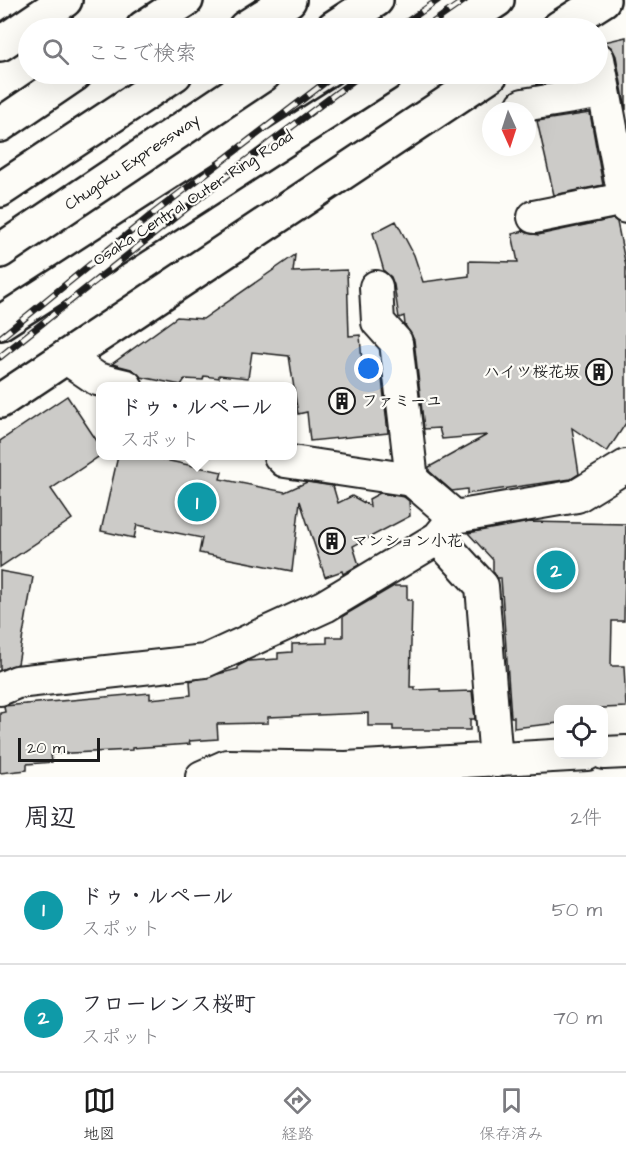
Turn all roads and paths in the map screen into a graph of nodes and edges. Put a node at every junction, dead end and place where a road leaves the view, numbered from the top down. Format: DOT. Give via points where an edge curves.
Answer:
graph roads {
  1 [pos="65,0"];
  2 [pos="186,0"];
  3 [pos="289,0"];
  4 [pos="376,0"];
  5 [pos="497,0"];
  6 [pos="603,0"];
  7 [pos="38,18"];
  8 [pos="158,18"];
  9 [pos="261,18"];
  10 [pos="348,18"];
  11 [pos="469,18"];
  12 [pos="575,18"];
  13 [pos="18,32"];
  14 [pos="0,44"];
  15 [pos="60,84"];
  16 [pos="161,84"];
  17 [pos="249,84"];
  18 [pos="370,84"];
  19 [pos="476,84"];
  20 [pos="602,84"];
  21 [pos="604,92"];
  22 [pos="536,103"];
  23 [pos="0,125"];
  24 [pos="620,146"];
  25 [pos="0,190"];
  26 [pos="625,203"];
  27 [pos="534,217"];
  28 [pos="0,251"];
  29 [pos="376,287"];
  30 [pos="0,323"];
  31 [pos="65,357"];
  32 [pos="108,382"];
  33 [pos="0,400"];
  34 [pos="283,460"];
  35 [pos="626,466"];
  36 [pos="412,480"];
  37 [pos="447,527"];
  38 [pos="0,689"];
  39 [pos="626,752"];
  40 [pos="608,753"];
  41 [pos="554,757"];
  42 [pos="496,761"];
  43 [pos="346,772"];
  44 [pos="202,777"];
  1 -- 7 [label="main road"];
  2 -- 8 [label="main road"];
  3 -- 9 [label="main road"];
  4 -- 10 [label="main road"];
  5 -- 11 [label="main road"];
  6 -- 12 [label="main road"];
  13 -- 14 [label="main road"];
  15 -- 23 [label="main road"];
  16 -- 25 [label="main road"];
  17 -- 28 [label="main road, Chugoku Expressway"];
  18 -- 30 [label="main road, Osaka Central Outer Ring Road"];
  19 -- 31 [label="main road"];
  20 -- 21 [label="street"];
  21 -- 22 [label="street"];
  21 -- 24 [label="street"];
  24 -- 26 [label="street"];
  26 -- 27 [label="street"];
  29 -- 36 [label="street" via="378,322 396,342"];
  31 -- 32 [label="street"];
  31 -- 33 [label="main road"];
  34 -- 36 [label="street"];
  35 -- 37 [label="street" via="577,496"];
  36 -- 37 [label="street"];
  37 -- 38 [label="street" via="325,606 205,661 17,682"];
  37 -- 42 [label="street" via="482,586"];
  39 -- 40 [label="street"];
  41 -- 42 [label="street"];
  42 -- 43 [label="street"];
  43 -- 44 [label="street" via="227,766"];
}
